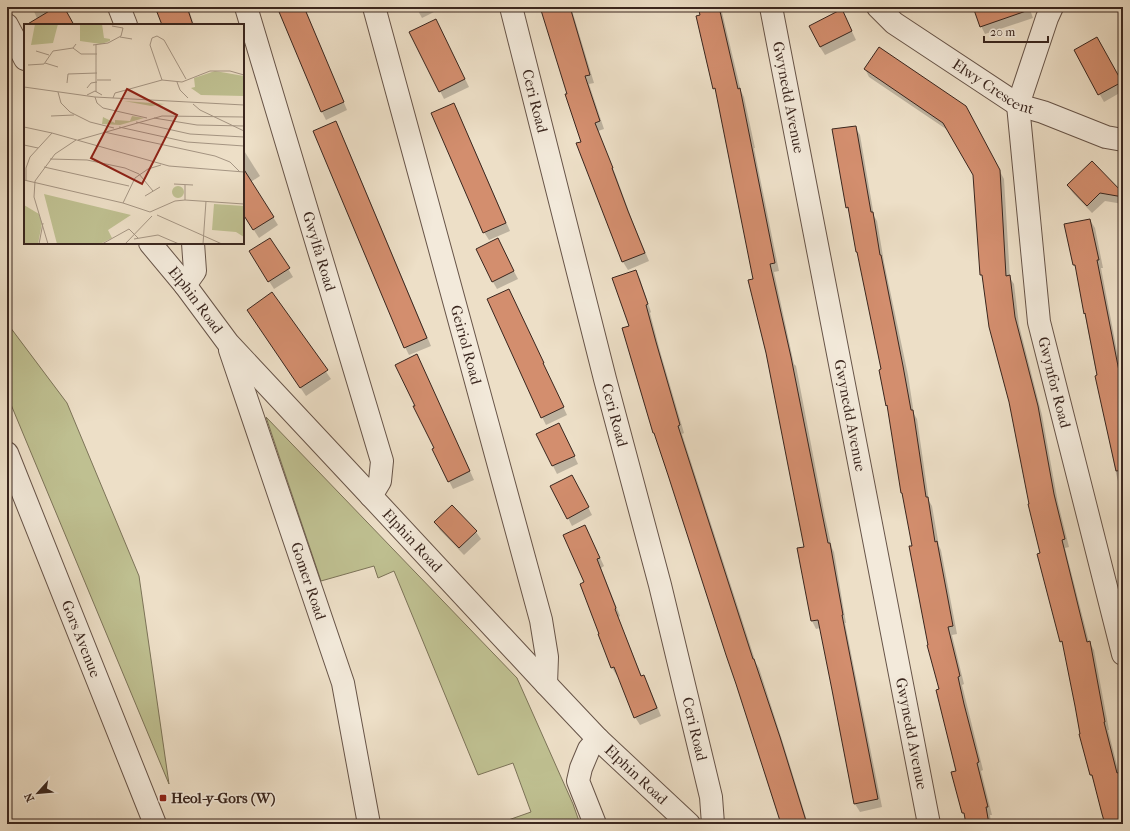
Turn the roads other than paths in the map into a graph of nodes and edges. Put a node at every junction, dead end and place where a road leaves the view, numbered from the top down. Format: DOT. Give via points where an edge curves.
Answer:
graph roads {
  1 [pos="119,7"];
  2 [pos="246,7"];
  3 [pos="374,7"];
  4 [pos="511,7"];
  5 [pos="771,7"];
  6 [pos="878,7"];
  7 [pos="1052,7"];
  8 [pos="126,24"];
  9 [pos="7,25"];
  10 [pos="24,57"];
  11 [pos="1018,105"];
  12 [pos="1123,140"];
  13 [pos="151,244"];
  14 [pos="193,244"];
  15 [pos="185,285"];
  16 [pos="228,344"];
  17 [pos="7,453"];
  18 [pos="371,496"];
  19 [pos="1123,654"];
  20 [pos="546,684"];
  21 [pos="598,738"];
  22 [pos="155,824"];
  23 [pos="369,824"];
  24 [pos="595,824"];
  25 [pos="689,824"];
  26 [pos="713,824"];
  27 [pos="929,824"];
  1 -- 8 [label="street"];
  2 -- 18 [label="street, Gwylfa Road" via="382,461 380,481"];
  3 -- 20 [label="street, Geiriol Road" via="541,620 546,657"];
  4 -- 26 [label="street, Ceri Road" via="660,585 711,797"];
  5 -- 27 [label="street, Gwynedd Avenue"];
  6 -- 11 [label="street, Elwy Crescent" via="894,23"];
  7 -- 11 [label="street"];
  9 -- 10 [label="street"];
  11 -- 12 [label="street, Elwy Crescent" via="1106,137"];
  11 -- 19 [label="street, Gwynfor Road" via="1039,322"];
  13 -- 15 [label="street, Elphin Road"];
  14 -- 15 [label="street" via="195,271"];
  15 -- 16 [label="street, Elphin Road"];
  16 -- 18 [label="street, Elphin Road"];
  16 -- 23 [label="street, Gomer Road" via="343,683"];
  17 -- 22 [label="street, Gors Avenue"];
  18 -- 20 [label="street, Elphin Road"];
  20 -- 21 [label="street, Elphin Road"];
  21 -- 24 [label="street" via="589,749 578,781"];
  21 -- 25 [label="street, Elphin Road"];
}
